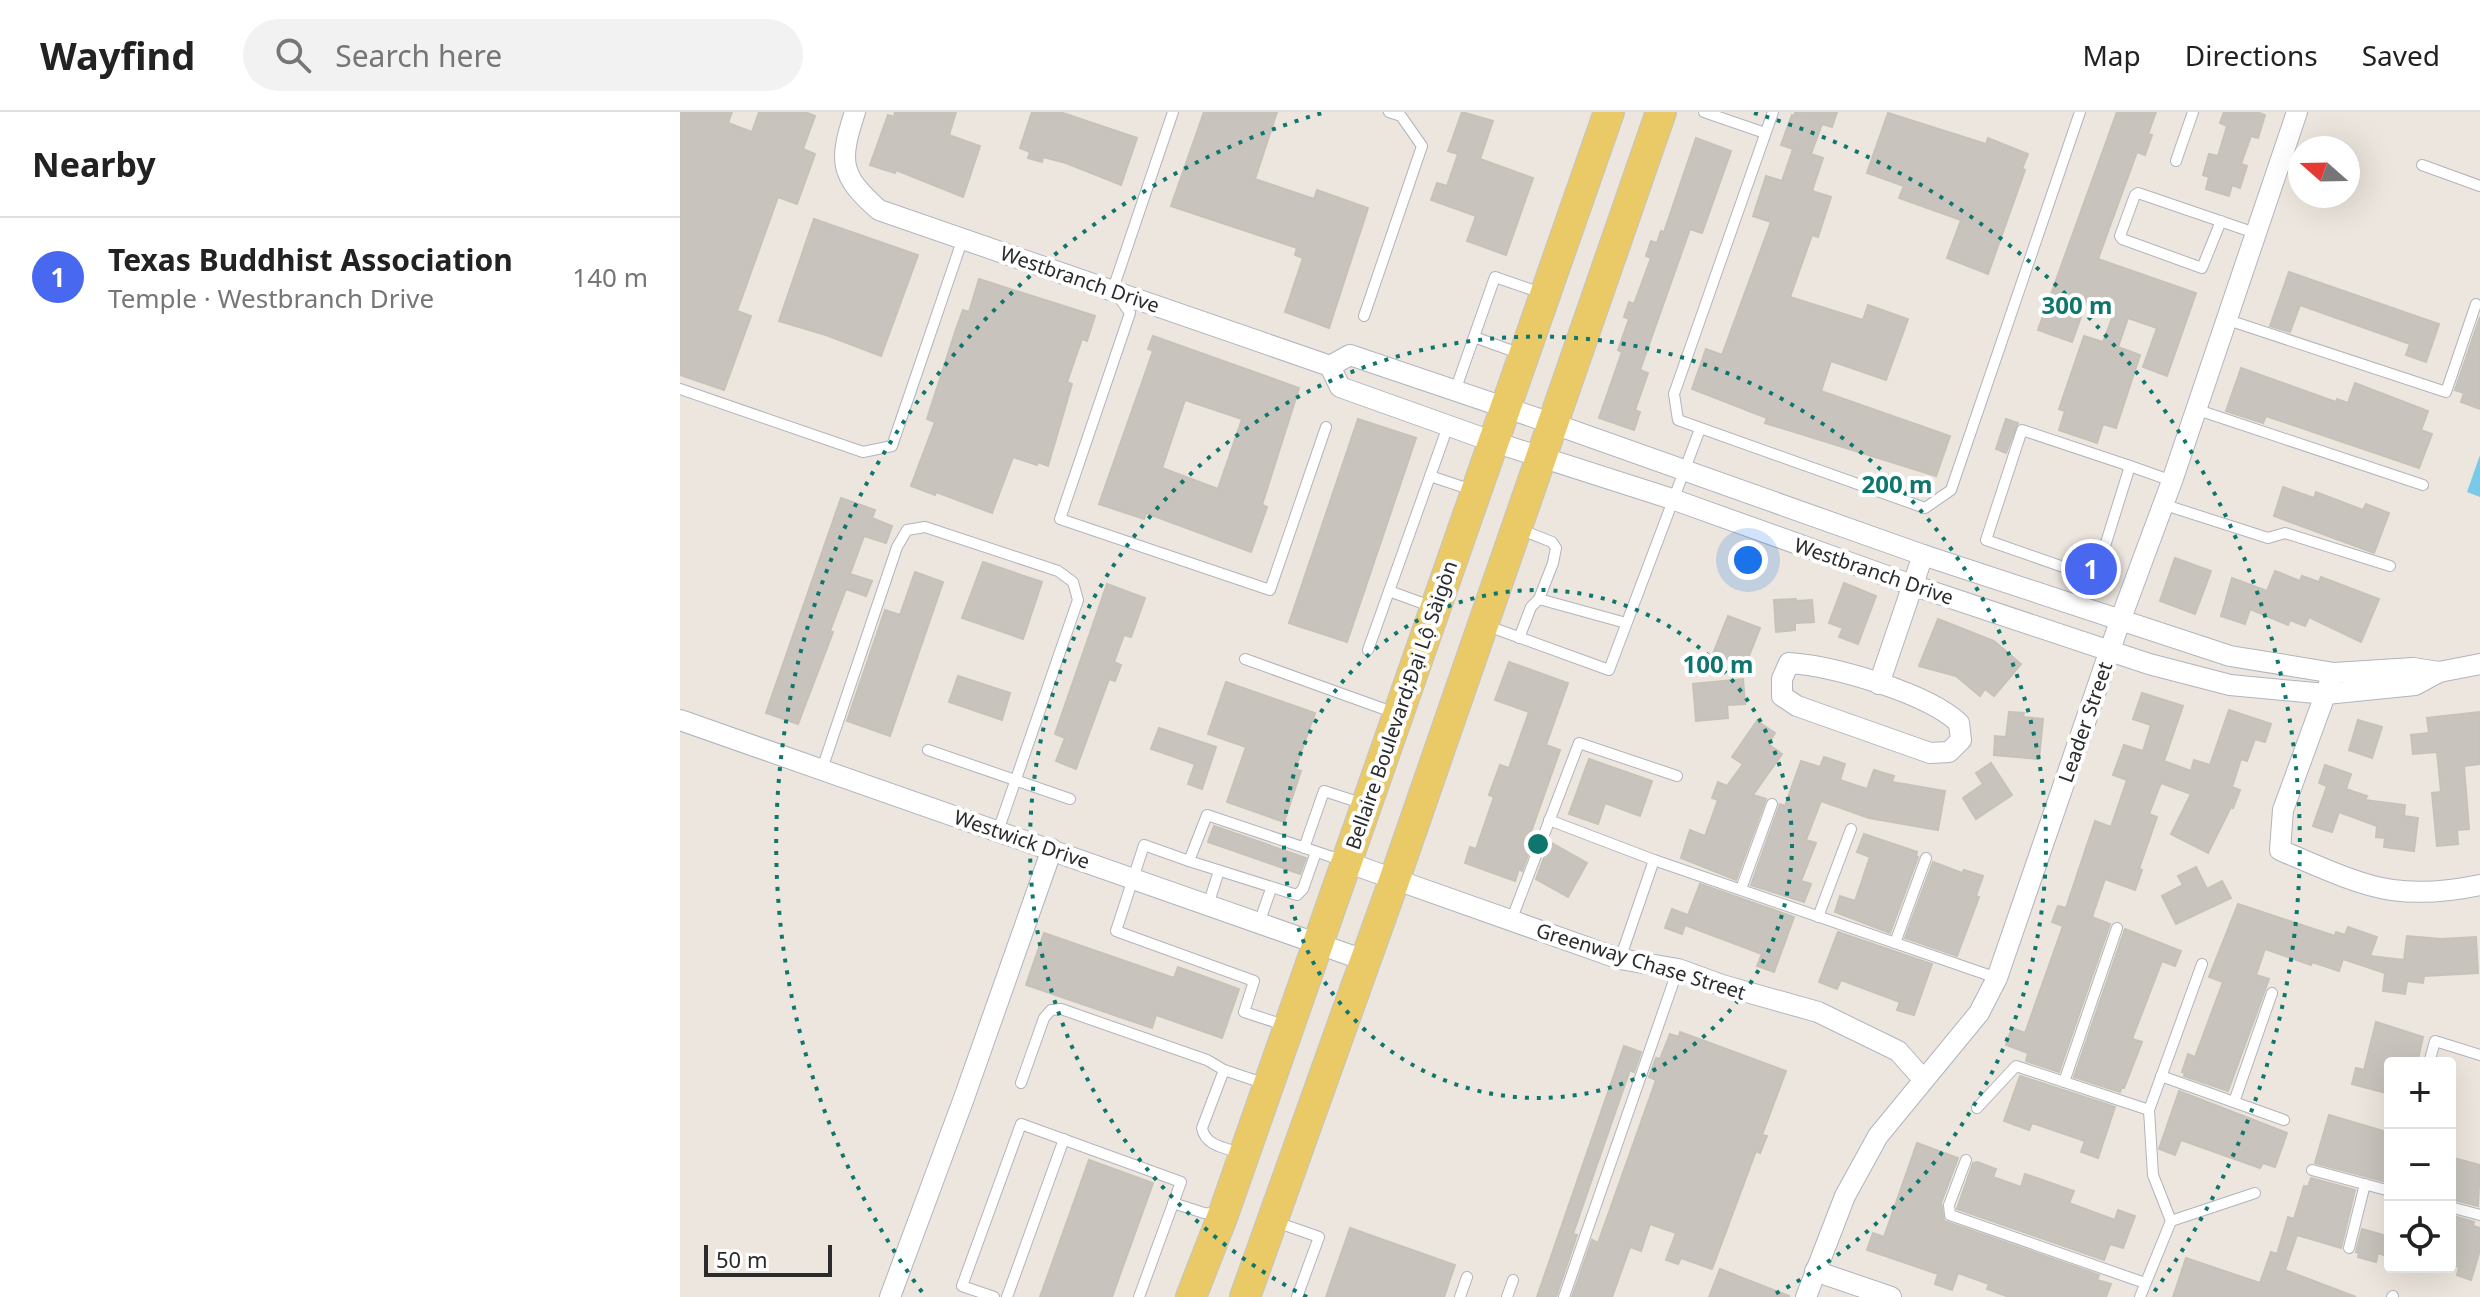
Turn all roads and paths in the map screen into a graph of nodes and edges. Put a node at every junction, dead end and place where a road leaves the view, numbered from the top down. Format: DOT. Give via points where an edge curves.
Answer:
graph roads {
  1 [pos="855,112"];
  2 [pos="1173,112"];
  3 [pos="1389,112"];
  4 [pos="1609,112"];
  5 [pos="1661,112"];
  6 [pos="1704,112"];
  7 [pos="1773,112"];
  8 [pos="2080,112"];
  9 [pos="2193,112"];
  10 [pos="2297,112"];
  11 [pos="1765,133"];
  12 [pos="2176,161"];
  13 [pos="2422,165"];
  14 [pos="2480,186"];
  15 [pos="2221,221"];
  16 [pos="2255,233"];
  17 [pos="963,238"];
  18 [pos="1113,289"];
  19 [pos="1546,294"];
  20 [pos="2476,304"];
  21 [pos="1364,316"];
  22 [pos="2225,319"];
  23 [pos="1474,337"];
  24 [pos="1524,356"];
  25 [pos="1330,366"];
  26 [pos="680,389"];
  27 [pos="1455,391"];
  28 [pos="1506,408"];
  29 [pos="2195,409"];
  30 [pos="1554,424"];
  31 [pos="1448,426"];
  32 [pos="1326,427"];
  33 [pos="1700,429"];
  34 [pos="1494,442"];
  35 [pos="1543,457"];
  36 [pos="2130,466"];
  37 [pos="1684,471"];
  38 [pos="1430,476"];
  39 [pos="2172,481"];
  40 [pos="2423,485"];
  41 [pos="1477,492"];
  42 [pos="1672,499"];
  43 [pos="2162,504"];
  44 [pos="1517,529"];
  45 [pos="1923,555"];
  46 [pos="2390,566"];
  47 [pos="1912,585"];
  48 [pos="1389,591"];
  49 [pos="1539,599"];
  50 [pos="1435,608"];
  51 [pos="2120,621"];
  52 [pos="1626,623"];
  53 [pos="1483,624"];
  54 [pos="1519,638"];
  55 [pos="1368,650"];
  56 [pos="2110,650"];
  57 [pos="1245,659"];
  58 [pos="2480,664"];
  59 [pos="2439,672"];
  60 [pos="2334,673"];
  61 [pos="1879,684"];
  62 [pos="2326,694"];
  63 [pos="1397,714"];
  64 [pos="680,720"];
  65 [pos="928,750"];
  66 [pos="822,769"];
  67 [pos="1677,776"];
  68 [pos="1016,781"];
  69 [pos="1070,799"];
  70 [pos="1772,804"];
  71 [pos="1366,805"];
  72 [pos="1549,820"];
  73 [pos="1851,829"];
  74 [pos="998,831"];
  75 [pos="1304,848"];
  76 [pos="1052,849"];
  77 [pos="1316,852"];
  78 [pos="1926,858"];
  79 [pos="1654,860"];
  80 [pos="1189,861"];
  81 [pos="1346,862"];
  82 [pos="1219,871"];
  83 [pos="1132,878"];
  84 [pos="1395,878"];
  85 [pos="2480,885"];
  86 [pos="1271,889"];
  87 [pos="1741,889"];
  88 [pos="1208,905"];
  89 [pos="1818,917"];
  90 [pos="1511,921"];
  91 [pos="1259,923"];
  92 [pos="2117,928"];
  93 [pos="1318,943"];
  94 [pos="1895,943"];
  95 [pos="1620,959"];
  96 [pos="1364,960"];
  97 [pos="2202,964"];
  98 [pos="1678,969"];
  99 [pos="1997,978"];
  100 [pos="2272,993"];
  101 [pos="1289,1026"];
  102 [pos="2480,1055"];
  103 [pos="2431,1057"];
  104 [pos="1224,1070"];
  105 [pos="2161,1076"];
  106 [pos="1923,1079"];
  107 [pos="2064,1082"];
  108 [pos="1021,1083"];
  109 [pos="1268,1085"];
  110 [pos="2234,1102"];
  111 [pos="1977,1108"];
  112 [pos="2149,1110"];
  113 [pos="2284,1120"];
  114 [pos="1064,1139"];
  115 [pos="1244,1154"];
  116 [pos="1966,1160"];
  117 [pos="2312,1170"];
  118 [pos="2365,1184"];
  119 [pos="2384,1189"];
  120 [pos="2255,1193"];
  121 [pos="1173,1203"];
  122 [pos="2456,1209"];
  123 [pos="1223,1215"];
  124 [pos="2480,1215"];
  125 [pos="2171,1221"];
  126 [pos="1272,1227"];
  127 [pos="2349,1248"];
  128 [pos="1815,1271"];
  129 [pos="1467,1277"];
  130 [pos="1513,1280"];
  131 [pos="2145,1283"];
  132 [pos="890,1297"];
  133 [pos="994,1297"];
  134 [pos="1007,1297"];
  135 [pos="1139,1297"];
  136 [pos="1191,1297"];
  137 [pos="1245,1297"];
  138 [pos="1297,1297"];
  139 [pos="1460,1297"];
  140 [pos="1507,1297"];
  141 [pos="1564,1297"];
  142 [pos="1806,1297"];
  143 [pos="1891,1297"];
  144 [pos="2140,1297"];
  1 -- 17 [label="street, Westbranch Drive" via="844,145 847,171 857,191 879,210"];
  2 -- 18 [label="lane"];
  3 -- 21 [label="lane" via="1401,116 1422,146"];
  4 -- 19 [label="main road, Bellaire Boulevard;Đại Lộ Sàigòn"];
  5 -- 30 [label="main road"];
  6 -- 11 [label="lane"];
  7 -- 11 [label="lane"];
  8 -- 33 [label="lane" via="1951,490 1925,508"];
  9 -- 12 [label="lane"];
  10 -- 16 [label="street, Leader Street"];
  11 -- 33 [label="lane" via="1674,394 1678,420"];
  13 -- 14 [label="lane"];
  15 -- 15 [label="lane" via="2138,193 2120,236 2202,268"];
  15 -- 16 [label="lane"];
  16 -- 22 [label="street, Leader Street"];
  17 -- 18 [label="street, Westbranch Drive"];
  17 -- 26 [label="lane" via="892,446 863,452"];
  18 -- 25 [label="street, Westbranch Drive"];
  18 -- 32 [label="lane" via="1130,313 1060,519 1270,590"];
  19 -- 23 [label="lane" via="1495,277"];
  19 -- 24 [label="main road, Bellaire Boulevard;Đại Lộ Sàigòn"];
  20 -- 22 [label="lane" via="2446,392"];
  22 -- 29 [label="street, Leader Street"];
  23 -- 24 [label="lane"];
  23 -- 27 [label="lane"];
  24 -- 28 [label="main road, Bellaire Boulevard;Đại Lộ Sàigòn"];
  25 -- 27 [label="street, Westbranch Drive" via="1350,355"];
  25 -- 31 [label="street, Westbranch Drive" via="1340,387"];
  27 -- 28 [label="street, Westbranch Drive"];
  28 -- 30 [label="street, Westbranch Drive"];
  28 -- 34 [label="main road, Bellaire Boulevard;Đại Lộ Sàigòn"];
  29 -- 39 [label="street, Leader Street"];
  29 -- 40 [label="lane"];
  30 -- 35 [label="main road"];
  30 -- 37 [label="street, Westbranch Drive"];
  31 -- 34 [label="street, Westbranch Drive"];
  31 -- 38 [label="lane"];
  33 -- 37 [label="lane"];
  34 -- 35 [label="street, Westbranch Drive"];
  34 -- 41 [label="main road, Bellaire Boulevard;Đại Lộ Sàigòn"];
  35 -- 42 [label="street, Westbranch Drive"];
  35 -- 44 [label="main road"];
  36 -- 36 [label="lane" via="2022,430 1986,540 2095,578"];
  36 -- 39 [label="lane"];
  37 -- 42 [label="lane"];
  37 -- 45 [label="street, Westbranch Drive"];
  38 -- 41 [label="lane"];
  38 -- 48 [label="lane"];
  39 -- 43 [label="street, Leader Street"];
  41 -- 50 [label="main road, Bellaire Boulevard;Đại Lộ Sàigòn"];
  42 -- 47 [label="street, Westbranch Drive"];
  42 -- 52 [label="lane"];
  43 -- 46 [label="lane" via="2268,538 2285,533"];
  43 -- 51 [label="street, Leader Street"];
  44 -- 49 [label="lane" via="1556,548"];
  44 -- 53 [label="main road"];
  45 -- 47 [label="street"];
  45 -- 51 [label="street, Westbranch Drive"];
  47 -- 56 [label="street, Westbranch Drive"];
  47 -- 61 [label="street"];
  48 -- 50 [label="lane"];
  48 -- 55 [label="lane"];
  49 -- 52 [label="lane"];
  49 -- 54 [label="lane"];
  50 -- 53 [label="main road"];
  50 -- 63 [label="main road, Bellaire Boulevard;Đại Lộ Sàigòn"];
  51 -- 56 [label="street, Leader Street"];
  51 -- 60 [label="street, Westbranch Drive" via="2230,656"];
  52 -- 54 [label="lane" via="1609,670"];
  53 -- 54 [label="lane"];
  53 -- 84 [label="main road"];
  56 -- 62 [label="street, Westbranch Drive" via="2230,685"];
  56 -- 99 [label="street, Leader Street"];
  57 -- 63 [label="lane"];
  58 -- 59 [label="street, Westbranch Drive"];
  59 -- 60 [label="street, Westbranch Drive" via="2413,668"];
  59 -- 62 [label="street, Westbranch Drive" via="2415,685"];
  60 -- 62 [label="street"];
  61 -- 61 [label="street" via="1789,663 1782,696 1930,753 1949,752 1961,740 1959,723 1946,711"];
  62 -- 85 [label="street" via="2283,810 2280,850 2391,890 2452,891"];
  63 -- 71 [label="main road, Bellaire Boulevard;Đại Lộ Sàigòn"];
  64 -- 66 [label="street, Westwick Drive"];
  65 -- 68 [label="lane"];
  66 -- 68 [label="lane" via="897,547 907,530 919,526 1058,571 1076,587 1078,600"];
  66 -- 74 [label="street, Westwick Drive"];
  67 -- 72 [label="lane" via="1579,743"];
  68 -- 69 [label="lane"];
  68 -- 74 [label="lane"];
  70 -- 87 [label="lane"];
  71 -- 75 [label="lane" via="1324,791"];
  71 -- 81 [label="main road, Bellaire Boulevard;Đại Lộ Sàigòn"];
  72 -- 79 [label="lane"];
  72 -- 90 [label="lane"];
  73 -- 89 [label="lane"];
  74 -- 76 [label="street, Westwick Drive"];
  75 -- 77 [label="lane"];
  75 -- 80 [label="lane" via="1207,815"];
  76 -- 83 [label="street, Westwick Drive"];
  76 -- 132 [label="street"];
  77 -- 81 [label="lane"];
  77 -- 86 [label="lane" via="1300,893"];
  78 -- 94 [label="lane"];
  79 -- 87 [label="lane"];
  79 -- 95 [label="lane"];
  80 -- 82 [label="lane"];
  80 -- 83 [label="lane" via="1144,845"];
  81 -- 84 [label="street, Greenway Chase Street"];
  81 -- 93 [label="main road, Bellaire Boulevard;Đại Lộ Sàigòn"];
  82 -- 86 [label="lane"];
  82 -- 88 [label="lane"];
  83 -- 88 [label="street, Westwick Drive"];
  83 -- 101 [label="lane" via="1116,931 1254,981 1244,1012"];
  84 -- 90 [label="street, Greenway Chase Street"];
  84 -- 96 [label="main road"];
  86 -- 91 [label="lane"];
  87 -- 89 [label="lane"];
  88 -- 91 [label="street, Westwick Drive"];
  89 -- 94 [label="lane"];
  90 -- 95 [label="street, Greenway Chase Street"];
  91 -- 93 [label="street, Westwick Drive"];
  92 -- 107 [label="lane"];
  93 -- 96 [label="street, Westwick Drive"];
  93 -- 101 [label="main road, Bellaire Boulevard;Đại Lộ Sàigòn"];
  94 -- 99 [label="lane"];
  95 -- 98 [label="street, Greenway Chase Street"];
  96 -- 126 [label="main road"];
  97 -- 105 [label="lane"];
  98 -- 106 [label="street, Greenway Chase Street" via="1818,1012 1898,1051"];
  98 -- 141 [label="lane"];
  99 -- 106 [label="street, Leader Street" via="1979,1013"];
  100 -- 110 [label="lane"];
  101 -- 109 [label="main road, Bellaire Boulevard;Đại Lộ Sàigòn"];
  102 -- 103 [label="lane" via="2435,1041"];
  104 -- 108 [label="lane" via="1061,1009 1044,1018"];
  104 -- 109 [label="lane"];
  104 -- 115 [label="lane" via="1203,1136"];
  105 -- 110 [label="lane"];
  105 -- 112 [label="lane"];
  106 -- 128 [label="street, Leader Street" via="1878,1136 1845,1196"];
  107 -- 111 [label="lane" via="2016,1066"];
  107 -- 112 [label="lane"];
  109 -- 115 [label="main road, Bellaire Boulevard;Đại Lộ Sàigòn"];
  110 -- 113 [label="lane"];
  112 -- 125 [label="lane" via="2153,1175"];
  114 -- 121 [label="lane" via="1181,1182"];
  114 -- 133 [label="lane" via="1021,1124 962,1286"];
  114 -- 134 [label="lane"];
  115 -- 123 [label="main road, Bellaire Boulevard;Đại Lộ Sàigòn"];
  116 -- 131 [label="lane" via="1950,1215"];
  117 -- 118 [label="lane"];
  118 -- 119 [label="lane"];
  118 -- 127 [label="lane"];
  120 -- 125 [label="lane"];
  121 -- 123 [label="lane"];
  121 -- 135 [label="lane"];
  122 -- 124 [label="lane"];
  123 -- 126 [label="main road"];
  123 -- 136 [label="main road, Bellaire Boulevard;Đại Lộ Sàigòn"];
  125 -- 131 [label="lane"];
  126 -- 137 [label="main road"];
  126 -- 138 [label="lane" via="1319,1237"];
  128 -- 142 [label="street, Leader Street"];
  128 -- 143 [label="street"];
  129 -- 139 [label="lane"];
  130 -- 140 [label="lane"];
  131 -- 144 [label="lane"];
}
